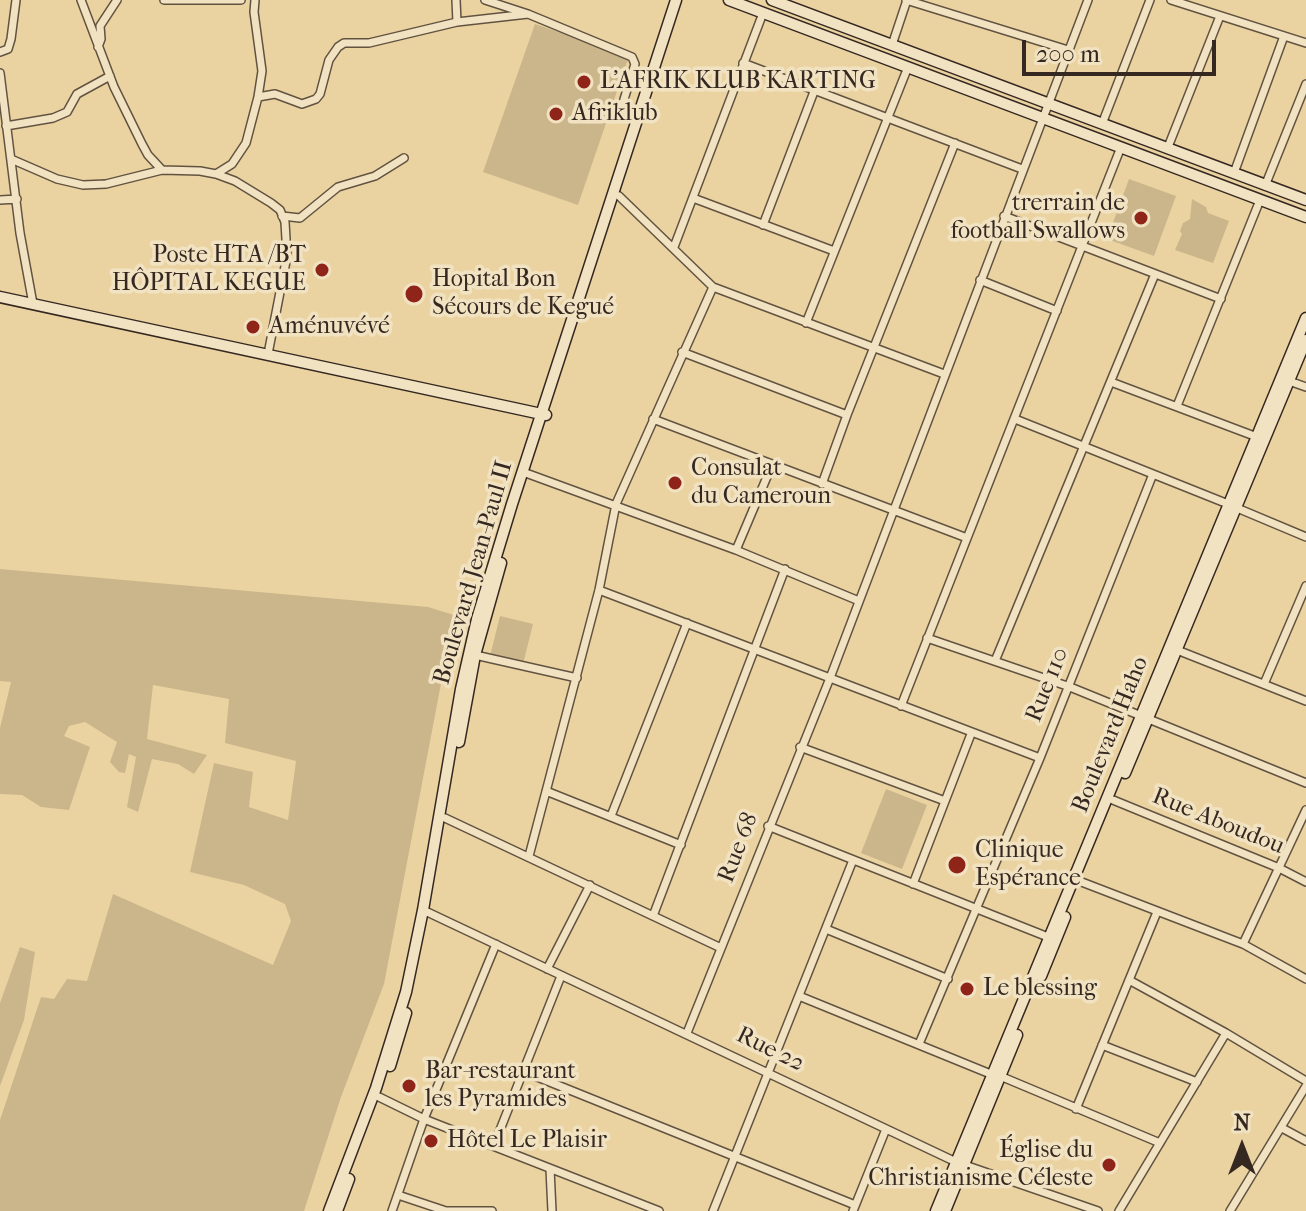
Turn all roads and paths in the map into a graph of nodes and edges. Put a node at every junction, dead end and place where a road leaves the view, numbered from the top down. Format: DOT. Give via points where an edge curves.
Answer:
graph roads {
  1 [pos="16,0"];
  2 [pos="81,0"];
  3 [pos="117,0"];
  4 [pos="164,0"];
  5 [pos="241,0"];
  6 [pos="255,0"];
  7 [pos="456,0"];
  8 [pos="485,0"];
  9 [pos="679,0"];
  10 [pos="729,0"];
  11 [pos="772,0"];
  12 [pos="907,0"];
  13 [pos="1088,0"];
  14 [pos="1150,0"];
  15 [pos="1171,0"];
  16 [pos="763,13"];
  17 [pos="528,14"];
  18 [pos="1220,16"];
  19 [pos="457,22"];
  20 [pos="1284,36"];
  21 [pos="1306,43"];
  22 [pos="892,45"];
  23 [pos="98,47"];
  24 [pos="1068,50"];
  25 [pos="0,52"];
  26 [pos="743,63"];
  27 [pos="908,67"];
  28 [pos="0,73"];
  29 [pos="110,76"];
  30 [pos="1306,84"];
  31 [pos="815,89"];
  32 [pos="258,97"];
  33 [pos="1048,104"];
  34 [pos="639,115"];
  35 [pos="887,116"];
  36 [pos="1042,119"];
  37 [pos="1102,124"];
  38 [pos="6,126"];
  39 [pos="955,143"];
  40 [pos="4,146"];
  41 [pos="1121,147"];
  42 [pos="1168,147"];
  43 [pos="404,158"];
  44 [pos="11,159"];
  45 [pos="232,164"];
  46 [pos="1022,169"];
  47 [pos="162,170"];
  48 [pos="1234,173"];
  49 [pos="216,174"];
  50 [pos="235,181"];
  51 [pos="1265,186"];
  52 [pos="619,196"];
  53 [pos="693,198"];
  54 [pos="17,199"];
  55 [pos="0,200"];
  56 [pos="1260,200"];
  57 [pos="1306,200"];
  58 [pos="282,216"];
  59 [pos="1004,216"];
  60 [pos="1306,217"];
  61 [pos="763,225"];
  62 [pos="1081,245"];
  63 [pos="674,247"];
  64 [pos="834,251"];
  65 [pos="1155,274"];
  66 [pos="980,280"];
  67 [pos="713,287"];
  68 [pos="0,297"];
  69 [pos="1221,299"];
  70 [pos="33,304"];
  71 [pos="1057,311"];
  72 [pos="1306,318"];
  73 [pos="806,323"];
  74 [pos="1306,340"];
  75 [pos="874,347"];
  76 [pos="682,352"];
  77 [pos="268,354"];
  78 [pos="944,374"];
  79 [pos="1289,381"];
  80 [pos="1111,382"];
  81 [pos="1306,387"];
  82 [pos="1177,406"];
  83 [pos="847,415"];
  84 [pos="545,416"];
  85 [pos="653,419"];
  86 [pos="1015,419"];
  87 [pos="1257,437"];
  88 [pos="1085,447"];
  89 [pos="772,465"];
  90 [pos="526,473"];
  91 [pos="1153,474"];
  92 [pos="822,484"];
  93 [pos="616,504"];
  94 [pos="1232,506"];
  95 [pos="892,511"];
  96 [pos="1306,537"];
  97 [pos="967,538"];
  98 [pos="736,550"];
  99 [pos="785,569"];
  100 [pos="1306,586"];
  101 [pos="599,590"];
  102 [pos="859,601"];
  103 [pos="687,623"];
  104 [pos="927,638"];
  105 [pos="755,649"];
  106 [pos="1177,650"];
  107 [pos="475,655"];
  108 [pos="995,661"];
  109 [pos="577,678"];
  110 [pos="830,678"];
  111 [pos="1264,684"];
  112 [pos="1070,687"];
  113 [pos="1306,701"];
  114 [pos="901,706"];
  115 [pos="1143,719"];
  116 [pos="971,734"];
  117 [pos="800,747"];
  118 [pos="1040,758"];
  119 [pos="1306,783"];
  120 [pos="546,791"];
  121 [pos="1113,800"];
  122 [pos="945,801"];
  123 [pos="1306,810"];
  124 [pos="611,816"];
  125 [pos="445,818"];
  126 [pos="768,826"];
  127 [pos="681,845"];
  128 [pos="529,856"];
  129 [pos="853,860"];
  130 [pos="1279,868"];
  131 [pos="1079,881"];
  132 [pos="1306,882"];
  133 [pos="913,884"];
  134 [pos="590,885"];
  135 [pos="977,910"];
  136 [pos="427,911"];
  137 [pos="1157,912"];
  138 [pos="653,916"];
  139 [pos="826,929"];
  140 [pos="1052,938"];
  141 [pos="496,944"];
  142 [pos="1243,944"];
  143 [pos="721,948"];
  144 [pos="547,969"];
  145 [pos="561,976"];
  146 [pos="948,979"];
  147 [pos="1306,979"];
  148 [pos="1129,980"];
  149 [pos="799,996"];
  150 [pos="687,1033"];
  151 [pos="1226,1033"];
  152 [pos="919,1044"];
  153 [pos="1102,1045"];
  154 [pos="768,1071"];
  155 [pos="525,1072"];
  156 [pos="996,1076"];
  157 [pos="1197,1082"];
  158 [pos="1306,1084"];
  159 [pos="379,1097"];
  160 [pos="1076,1109"];
  161 [pos="424,1119"];
  162 [pos="1282,1128"];
  163 [pos="886,1129"];
  164 [pos="1306,1141"];
  165 [pos="1160,1143"];
  166 [pos="494,1145"];
  167 [pos="736,1155"];
  168 [pos="960,1164"];
  169 [pos="550,1169"];
  170 [pos="398,1195"];
  171 [pos="854,1208"];
  172 [pos="329,1211"];
  173 [pos="337,1211"];
  174 [pos="392,1211"];
  175 [pos="492,1211"];
  176 [pos="552,1211"];
  177 [pos="659,1211"];
  178 [pos="713,1211"];
  179 [pos="936,1211"];
  180 [pos="945,1211"];
  181 [pos="1098,1211"];
  182 [pos="1119,1211"];
  183 [pos="1230,1211"];
  1 -- 25 [label="street" via="8,49"];
  2 -- 23 [label="street"];
  3 -- 23 [label="street" via="100,26"];
  4 -- 5 [label="street"];
  6 -- 32 [label="street" via="262,71"];
  7 -- 19 [label="street"];
  8 -- 17 [label="street"];
  9 -- 34 [label="main road, Boulevard Jean-Paul II"];
  9 -- 52 [label="main road, Boulevard Jean-Paul II"];
  10 -- 16 [label="main road"];
  11 -- 22 [label="main road"];
  12 -- 22 [label="street"];
  12 -- 24 [label="street"];
  13 -- 24 [label="street, Rue 68"];
  14 -- 37 [label="street"];
  15 -- 18 [label="street"];
  16 -- 26 [label="street"];
  16 -- 27 [label="main road"];
  17 -- 19 [label="street"];
  17 -- 34 [label="street" via="632,57 635,64 621,109"];
  18 -- 20 [label="street"];
  18 -- 42 [label="street"];
  19 -- 32 [label="street" via="369,43 344,43 329,60 320,94 309,104 275,94"];
  20 -- 21 [label="street"];
  20 -- 48 [label="street"];
  22 -- 33 [label="main road"];
  23 -- 29 [label="street"];
  24 -- 33 [label="street, Rue 68"];
  26 -- 31 [label="street"];
  26 -- 53 [label="street"];
  27 -- 35 [label="street"];
  27 -- 36 [label="main road"];
  28 -- 38 [label="street"];
  29 -- 38 [label="street" via="77,94 67,112"];
  29 -- 47 [label="street" via="148,155"];
  30 -- 51 [label="street"];
  31 -- 35 [label="street"];
  31 -- 61 [label="street"];
  32 -- 45 [label="street" via="246,143"];
  33 -- 36 [label="street, Rue 68"];
  33 -- 37 [label="main road"];
  34 -- 84 [label="main road, Boulevard Jean-Paul II"];
  35 -- 39 [label="street"];
  35 -- 64 [label="street"];
  36 -- 41 [label="main road"];
  36 -- 46 [label="street, Rue 68"];
  37 -- 42 [label="main road"];
  38 -- 40 [label="street"];
  39 -- 46 [label="street"];
  39 -- 75 [label="street"];
  40 -- 44 [label="street"];
  41 -- 56 [label="main road"];
  41 -- 62 [label="street"];
  42 -- 48 [label="main road"];
  43 -- 58 [label="street" via="375,176 338,187 300,218"];
  44 -- 47 [label="street" via="83,185"];
  44 -- 54 [label="street"];
  45 -- 49 [label="street"];
  45 -- 50 [label="street"];
  46 -- 59 [label="street, Rue 68"];
  47 -- 49 [label="street"];
  48 -- 51 [label="main road"];
  49 -- 50 [label="street"];
  50 -- 58 [label="street"];
  51 -- 57 [label="main road"];
  52 -- 63 [label="street"];
  52 -- 84 [label="main road, Boulevard Jean-Paul II"];
  53 -- 61 [label="street"];
  53 -- 63 [label="street"];
  54 -- 55 [label="street"];
  54 -- 70 [label="street"];
  56 -- 60 [label="main road"];
  56 -- 69 [label="street"];
  58 -- 77 [label="street" via="287,256"];
  59 -- 62 [label="street"];
  59 -- 66 [label="street, Rue 68"];
  61 -- 64 [label="street"];
  62 -- 65 [label="street"];
  62 -- 71 [label="street"];
  63 -- 67 [label="street"];
  64 -- 73 [label="street"];
  65 -- 69 [label="street"];
  65 -- 80 [label="street"];
  66 -- 71 [label="street"];
  66 -- 78 [label="street, Rue 68"];
  67 -- 73 [label="street"];
  67 -- 76 [label="street"];
  68 -- 70 [label="main road"];
  69 -- 82 [label="street"];
  70 -- 77 [label="main road"];
  71 -- 86 [label="street"];
  72 -- 87 [label="main road, Boulevard Haho"];
  73 -- 75 [label="street"];
  74 -- 79 [label="main road, Boulevard Haho"];
  75 -- 78 [label="street"];
  75 -- 83 [label="street"];
  76 -- 83 [label="street"];
  76 -- 85 [label="street"];
  77 -- 84 [label="main road"];
  78 -- 95 [label="street, Rue 68"];
  79 -- 81 [label="street"];
  79 -- 94 [label="main road, Boulevard Haho"];
  80 -- 82 [label="street"];
  80 -- 88 [label="street"];
  82 -- 87 [label="street"];
  83 -- 92 [label="street"];
  84 -- 90 [label="main road, Boulevard Jean-Paul II"];
  85 -- 89 [label="street"];
  85 -- 93 [label="street"];
  86 -- 88 [label="street"];
  86 -- 97 [label="street"];
  87 -- 94 [label="main road, Boulevard Haho"];
  88 -- 91 [label="street"];
  88 -- 108 [label="street"];
  89 -- 92 [label="street"];
  89 -- 98 [label="street"];
  90 -- 93 [label="street"];
  90 -- 107 [label="main road, Boulevard Jean-Paul II"];
  90 -- 136 [label="main road, Boulevard Jean-Paul II" via="477,619 461,689"];
  91 -- 94 [label="street"];
  91 -- 112 [label="street, Rue 110"];
  92 -- 95 [label="street"];
  93 -- 98 [label="street"];
  93 -- 101 [label="street"];
  94 -- 96 [label="street"];
  94 -- 106 [label="main road, Boulevard Haho"];
  94 -- 115 [label="main road, Boulevard Haho"];
  95 -- 97 [label="street"];
  95 -- 102 [label="street, Rue 68"];
  97 -- 104 [label="street"];
  98 -- 99 [label="street"];
  99 -- 102 [label="street"];
  99 -- 105 [label="street"];
  100 -- 111 [label="street"];
  101 -- 103 [label="street"];
  101 -- 109 [label="street"];
  102 -- 110 [label="street, Rue 68"];
  103 -- 105 [label="street"];
  103 -- 124 [label="street"];
  104 -- 108 [label="street"];
  104 -- 114 [label="street"];
  105 -- 110 [label="street"];
  105 -- 127 [label="street"];
  106 -- 111 [label="street"];
  106 -- 115 [label="main road, Boulevard Haho"];
  107 -- 109 [label="street"];
  107 -- 125 [label="main road, Boulevard Jean-Paul II"];
  108 -- 112 [label="street"];
  109 -- 120 [label="street"];
  110 -- 114 [label="street"];
  110 -- 117 [label="street, Rue 68"];
  111 -- 113 [label="street"];
  112 -- 115 [label="street"];
  112 -- 118 [label="street, Rue 110"];
  114 -- 116 [label="street"];
  115 -- 119 [label="street"];
  115 -- 121 [label="main road, Boulevard Haho"];
  115 -- 140 [label="main road, Boulevard Haho"];
  116 -- 118 [label="street"];
  116 -- 122 [label="street"];
  117 -- 122 [label="street"];
  117 -- 126 [label="street, Rue 68"];
  118 -- 135 [label="street, Rue 110"];
  120 -- 124 [label="street"];
  120 -- 128 [label="street"];
  121 -- 130 [label="street, Rue Aboudou"];
  121 -- 131 [label="main road, Boulevard Haho"];
  122 -- 133 [label="street"];
  123 -- 130 [label="street"];
  124 -- 127 [label="street"];
  125 -- 128 [label="street"];
  125 -- 136 [label="main road, Boulevard Jean-Paul II"];
  126 -- 129 [label="street"];
  126 -- 143 [label="street, Rue 68"];
  127 -- 138 [label="street"];
  128 -- 134 [label="street"];
  129 -- 133 [label="street"];
  129 -- 139 [label="street"];
  130 -- 132 [label="street, Rue Aboudou"];
  130 -- 142 [label="street"];
  131 -- 137 [label="street"];
  131 -- 140 [label="main road, Boulevard Haho"];
  133 -- 135 [label="street"];
  134 -- 138 [label="street"];
  134 -- 144 [label="street"];
  135 -- 140 [label="street"];
  135 -- 146 [label="street, Rue 110"];
  136 -- 141 [label="street, Rue 22"];
  136 -- 159 [label="main road, Boulevard Jean-Paul II" via="413,989"];
  136 -- 172 [label="main road, Boulevard Jean-Paul II" via="376,1088"];
  137 -- 142 [label="street"];
  137 -- 148 [label="street"];
  138 -- 143 [label="street"];
  139 -- 146 [label="street"];
  139 -- 149 [label="street"];
  140 -- 156 [label="main road, Boulevard Haho"];
  141 -- 144 [label="street, Rue 22"];
  141 -- 161 [label="street"];
  142 -- 147 [label="street"];
  143 -- 150 [label="street, Rue 68"];
  144 -- 145 [label="street, Rue 22"];
  145 -- 150 [label="street, Rue 22"];
  145 -- 155 [label="street"];
  146 -- 152 [label="street, Rue 110"];
  148 -- 151 [label="street"];
  148 -- 153 [label="street"];
  149 -- 152 [label="street"];
  149 -- 154 [label="street"];
  150 -- 154 [label="street, Rue 22"];
  151 -- 157 [label="street"];
  151 -- 158 [label="street"];
  152 -- 156 [label="street"];
  153 -- 157 [label="street"];
  153 -- 160 [label="street"];
  154 -- 163 [label="street, Rue 22"];
  154 -- 167 [label="street"];
  155 -- 166 [label="street"];
  155 -- 167 [label="street"];
  156 -- 160 [label="street"];
  156 -- 168 [label="main road, Boulevard Haho"];
  157 -- 165 [label="street"];
  158 -- 162 [label="street"];
  159 -- 161 [label="street"];
  159 -- 173 [label="main road, Boulevard Jean-Paul II"];
  160 -- 165 [label="street"];
  161 -- 166 [label="street"];
  161 -- 170 [label="street"];
  162 -- 164 [label="street"];
  162 -- 183 [label="street"];
  163 -- 168 [label="street, Rue 22"];
  163 -- 171 [label="street"];
  165 -- 182 [label="street"];
  166 -- 169 [label="street"];
  167 -- 171 [label="street"];
  167 -- 178 [label="street"];
  168 -- 179 [label="main road, Boulevard Haho"];
  168 -- 180 [label="main road, Boulevard Haho"];
  168 -- 181 [label="street, Rue 22"];
  169 -- 176 [label="street"];
  169 -- 177 [label="street"];
  170 -- 174 [label="street"];
  170 -- 175 [label="street" via="446,1211"];
}
